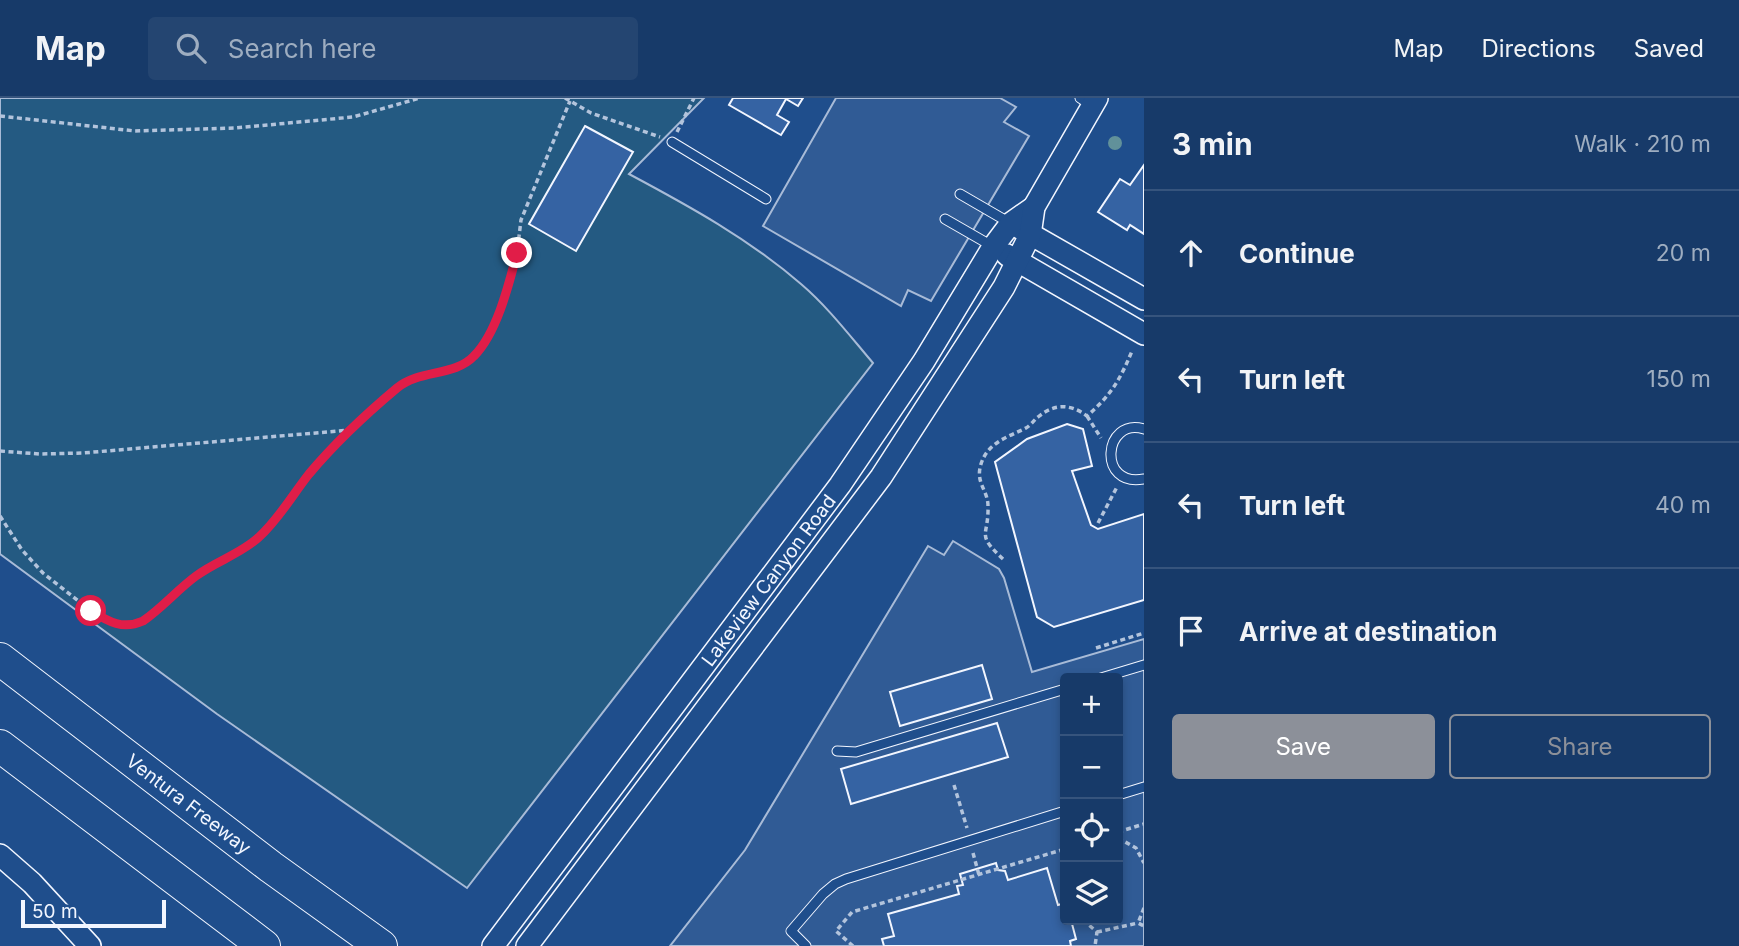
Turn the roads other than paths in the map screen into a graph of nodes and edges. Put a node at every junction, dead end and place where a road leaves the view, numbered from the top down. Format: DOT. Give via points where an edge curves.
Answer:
graph roads {
  1 [pos="1090,101"];
  2 [pos="673,142"];
  3 [pos="960,194"];
  4 [pos="766,199"];
  5 [pos="1034,207"];
  6 [pos="945,219"];
  7 [pos="1011,223"];
  8 [pos="1030,235"];
  9 [pos="993,247"];
  10 [pos="1018,262"];
  11 [pos="1144,299"];
  12 [pos="1138,342"];
  13 [pos="1144,429"];
  14 [pos="1144,479"];
  15 [pos="0,659"];
  16 [pos="1144,666"];
  17 [pos="1119,673"];
  18 [pos="1060,691"];
  19 [pos="0,746"];
  20 [pos="837,751"];
  21 [pos="1144,787"];
  22 [pos="1123,793"];
  23 [pos="1060,813"];
  24 [pos="0,855"];
  25 [pos="90,946"];
  26 [pos="264,946"];
  27 [pos="381,946"];
  28 [pos="494,946"];
  29 [pos="527,946"];
  30 [pos="806,946"];
  1 -- 5 [label="street, Lakeview Canyon Road"];
  2 -- 4 [label="lane"];
  3 -- 7 [label="lane"];
  5 -- 7 [label="street, Lakeview Canyon Road"];
  5 -- 8 [label="street, Lakeview Canyon Road"];
  6 -- 9 [label="lane"];
  7 -- 8 [label="street"];
  7 -- 9 [label="street, Lakeview Canyon Road"];
  8 -- 10 [label="street, Lakeview Canyon Road"];
  8 -- 11 [label="street"];
  9 -- 10 [label="street"];
  9 -- 28 [label="street, Lakeview Canyon Road" via="840,485"];
  10 -- 12 [label="street"];
  10 -- 29 [label="street, Lakeview Canyon Road" via="881,477"];
  13 -- 14 [label="lane" via="1125,431 1113,443 1111,460 1123,476"];
  15 -- 27 [label="highway, Ventura Freeway"];
  16 -- 17 [label="lane"];
  18 -- 20 [label="lane" via="856,752"];
  19 -- 26 [label="highway"];
  21 -- 22 [label="lane"];
  23 -- 30 [label="lane" via="835,884 791,931"];
  24 -- 25 [label="street"];
}
